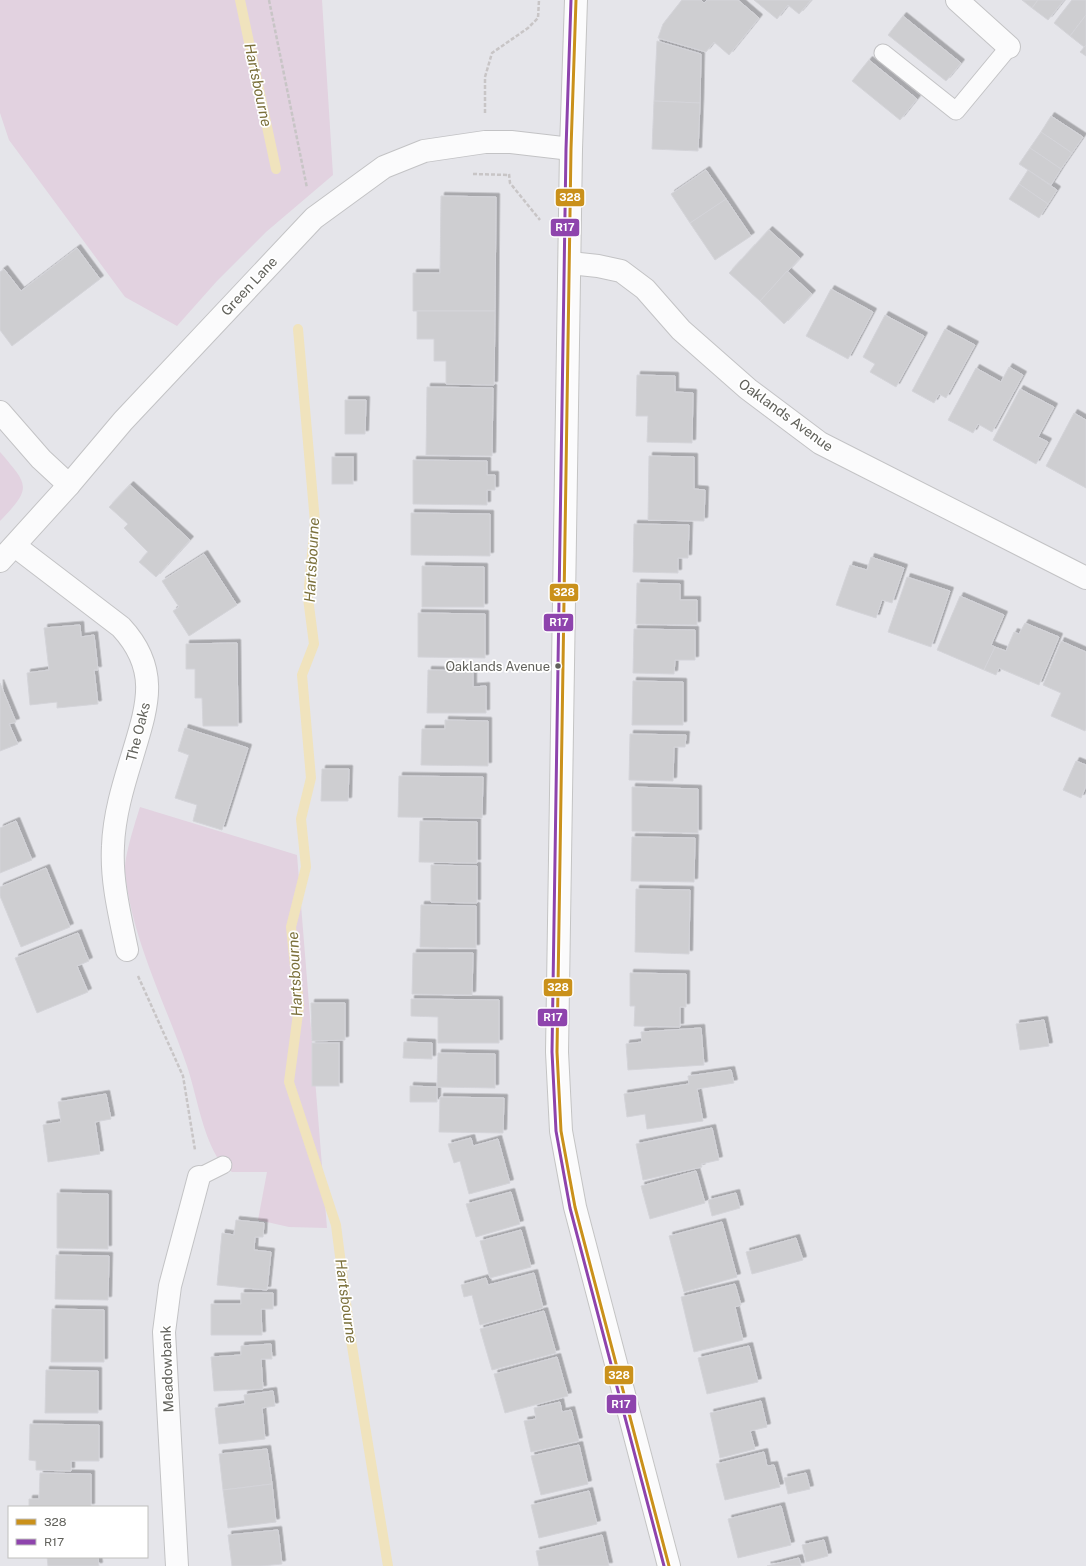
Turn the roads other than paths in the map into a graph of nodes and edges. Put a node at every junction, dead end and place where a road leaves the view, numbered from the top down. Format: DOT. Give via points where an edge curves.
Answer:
graph roads {
  1 [pos="576,0"];
  2 [pos="957,0"];
  3 [pos="1009,47"];
  4 [pos="883,53"];
  5 [pos="571,149"];
  6 [pos="570,263"];
  7 [pos="0,412"];
  8 [pos="69,485"];
  9 [pos="15,546"];
  10 [pos="0,561"];
  11 [pos="1086,578"];
  12 [pos="127,950"];
  13 [pos="223,1164"];
  14 [pos="199,1177"];
  15 [pos="177,1566"];
  16 [pos="669,1566"];
  1 -- 5 [label="street"];
  2 -- 3 [label="street"];
  3 -- 4 [label="lane" via="956,111"];
  5 -- 6 [label="street"];
  5 -- 8 [label="street, Green Lane" via="511,142 485,142 424,151 384,167 314,218 123,421"];
  6 -- 11 [label="street, Oaklands Avenue" via="621,271 645,289 681,330 748,389 820,443"];
  6 -- 16 [label="street" via="557,1052 561,1131 575,1207"];
  7 -- 8 [label="street" via="41,459"];
  8 -- 9 [label="street, Green Lane"];
  9 -- 10 [label="street, Green Lane"];
  9 -- 12 [label="street, The Oaks" via="121,627 132,639 146,672 147,701 115,823 112,846 117,903"];
  13 -- 14 [label="lane"];
  14 -- 15 [label="street, Meadowbank" via="170,1286 164,1332"];
}
